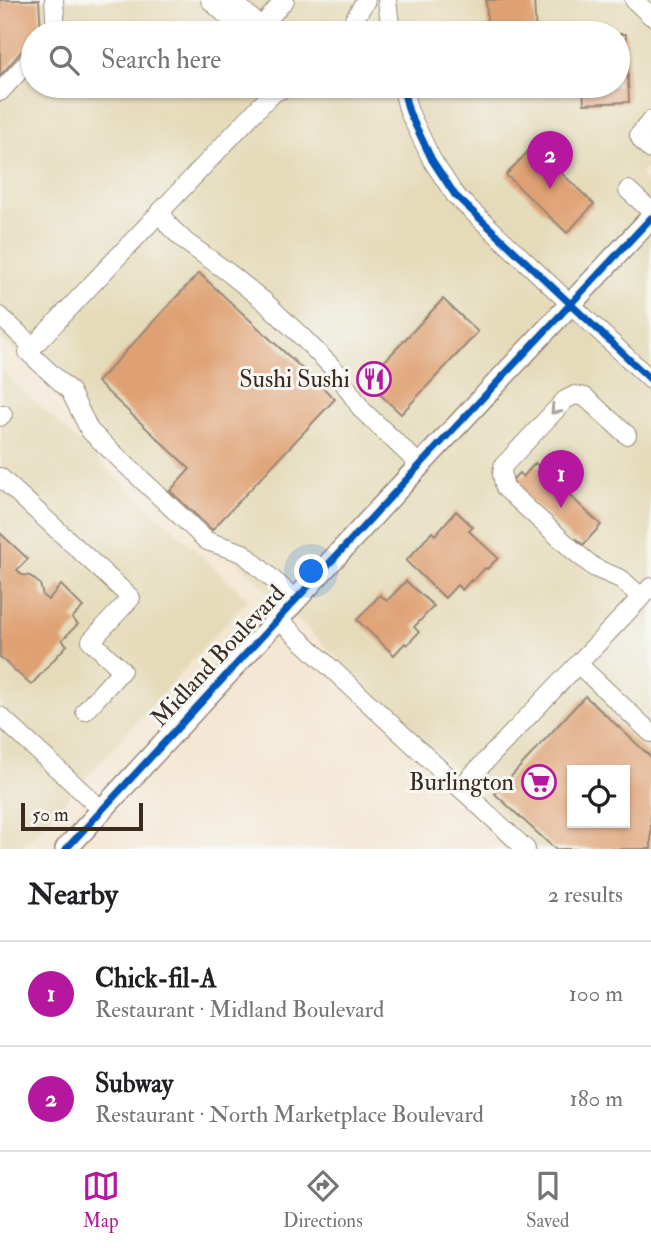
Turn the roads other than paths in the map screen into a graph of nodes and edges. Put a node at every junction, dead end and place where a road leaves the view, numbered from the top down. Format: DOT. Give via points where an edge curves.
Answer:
graph roads {
  1 [pos="54,0"];
  2 [pos="210,0"];
  3 [pos="232,0"];
  4 [pos="366,0"];
  5 [pos="387,0"];
  6 [pos="634,0"];
  7 [pos="274,4"];
  8 [pos="651,16"];
  9 [pos="55,21"];
  10 [pos="239,21"];
  11 [pos="246,21"];
  12 [pos="261,21"];
  13 [pos="353,21"];
  14 [pos="390,21"];
  15 [pos="21,69"];
  16 [pos="0,92"];
  17 [pos="269,98"];
  18 [pos="405,98"];
  19 [pos="651,120"];
  20 [pos="651,150"];
  21 [pos="628,190"];
  22 [pos="161,211"];
  23 [pos="651,211"];
  24 [pos="651,218"];
  25 [pos="571,304"];
  26 [pos="0,316"];
  27 [pos="33,347"];
  28 [pos="651,380"];
  29 [pos="627,435"];
  30 [pos="420,465"];
  31 [pos="0,477"];
  32 [pos="646,592"];
  33 [pos="296,600"];
  34 [pos="279,620"];
  35 [pos="578,664"];
  36 [pos="85,711"];
  37 [pos="0,716"];
  38 [pos="651,733"];
  39 [pos="460,788"];
  40 [pos="102,810"];
  41 [pos="66,849"];
  42 [pos="526,849"];
  1 -- 9 [label="street"];
  2 -- 10 [label="street"];
  3 -- 11 [label="street"];
  4 -- 13 [label="street"];
  5 -- 14 [label="street"];
  6 -- 8 [label="street"];
  7 -- 12 [label="street"];
  15 -- 16 [label="street"];
  17 -- 22 [label="street"];
  18 -- 25 [label="street" via="432,160 455,195"];
  19 -- 20 [label="street" via="639,135"];
  21 -- 23 [label="street"];
  22 -- 27 [label="street"];
  22 -- 30 [label="street" via="186,242 265,302 302,337 335,370 362,410"];
  24 -- 25 [label="main road, Midland Boulevard"];
  25 -- 28 [label="street"];
  25 -- 30 [label="main road, Midland Boulevard"];
  26 -- 27 [label="street"];
  27 -- 33 [label="street" via="28,352 70,391 90,430 207,541 243,553"];
  29 -- 32 [label="street, one-way" via="585,397 575,395 565,400 501,470 505,488 574,551 595,568"];
  30 -- 33 [label="main road, Midland Boulevard"];
  31 -- 36 [label="street" via="131,598 91,641 122,670"];
  32 -- 35 [label="street"];
  33 -- 34 [label="main road, Midland Boulevard"];
  34 -- 39 [label="street"];
  34 -- 40 [label="main road, Midland Boulevard"];
  35 -- 38 [label="street"];
  35 -- 39 [label="street"];
  37 -- 40 [label="street"];
  39 -- 42 [label="street"];
  40 -- 41 [label="main road, Midland Boulevard"];
}
